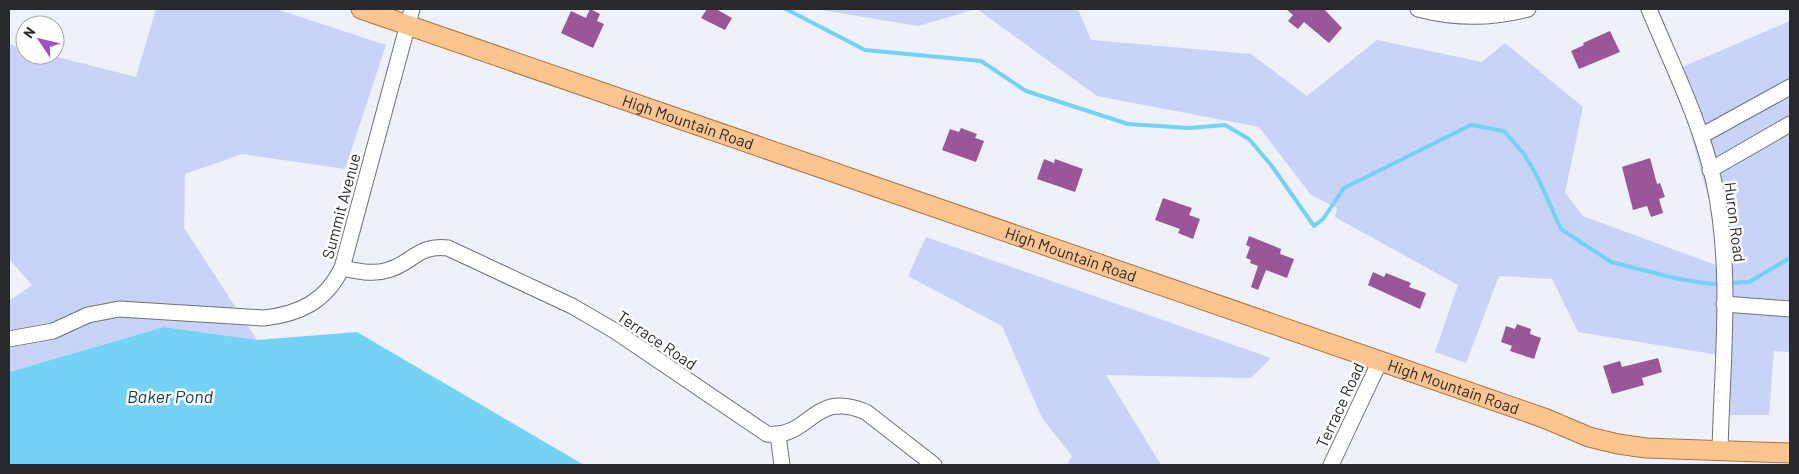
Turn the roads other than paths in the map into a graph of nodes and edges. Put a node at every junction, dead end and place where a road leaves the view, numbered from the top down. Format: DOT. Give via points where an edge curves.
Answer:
graph roads {
  1 [pos="361,9"];
  2 [pos="1418,9"];
  3 [pos="1528,9"];
  4 [pos="1649,9"];
  5 [pos="410,16"];
  6 [pos="1790,87"];
  7 [pos="1790,124"];
  8 [pos="1701,136"];
  9 [pos="1710,170"];
  10 [pos="342,268"];
  11 [pos="1724,304"];
  12 [pos="1790,309"];
  13 [pos="9,338"];
  14 [pos="1380,361"];
  15 [pos="778,435"];
  16 [pos="1720,451"];
  17 [pos="1790,453"];
  18 [pos="782,465"];
  19 [pos="934,465"];
  20 [pos="1331,465"];
  1 -- 5 [label="main road, High Mountain Road"];
  2 -- 3 [label="street" via="1457,17 1482,17"];
  4 -- 8 [label="street, Huron Road"];
  5 -- 10 [label="street, Summit Avenue"];
  5 -- 14 [label="main road, High Mountain Road"];
  6 -- 8 [label="street"];
  7 -- 9 [label="street"];
  8 -- 9 [label="street, Huron Road"];
  9 -- 11 [label="street, Huron Road" via="1720,218"];
  10 -- 13 [label="street, Summit Avenue" via="336,281 319,299 297,312 281,316 264,318 104,310 53,331"];
  10 -- 15 [label="street, Terrace Road" via="376,272 402,264 427,248 448,248 572,306 615,331 758,429"];
  11 -- 12 [label="street"];
  11 -- 16 [label="street, Huron Road"];
  14 -- 16 [label="main road, High Mountain Road" via="1589,436 1646,448"];
  14 -- 20 [label="street, Terrace Road"];
  15 -- 18 [label="street"];
  15 -- 19 [label="street" via="798,428 817,412 829,407 854,407 866,412"];
  16 -- 17 [label="main road, High Mountain Road"];
}
